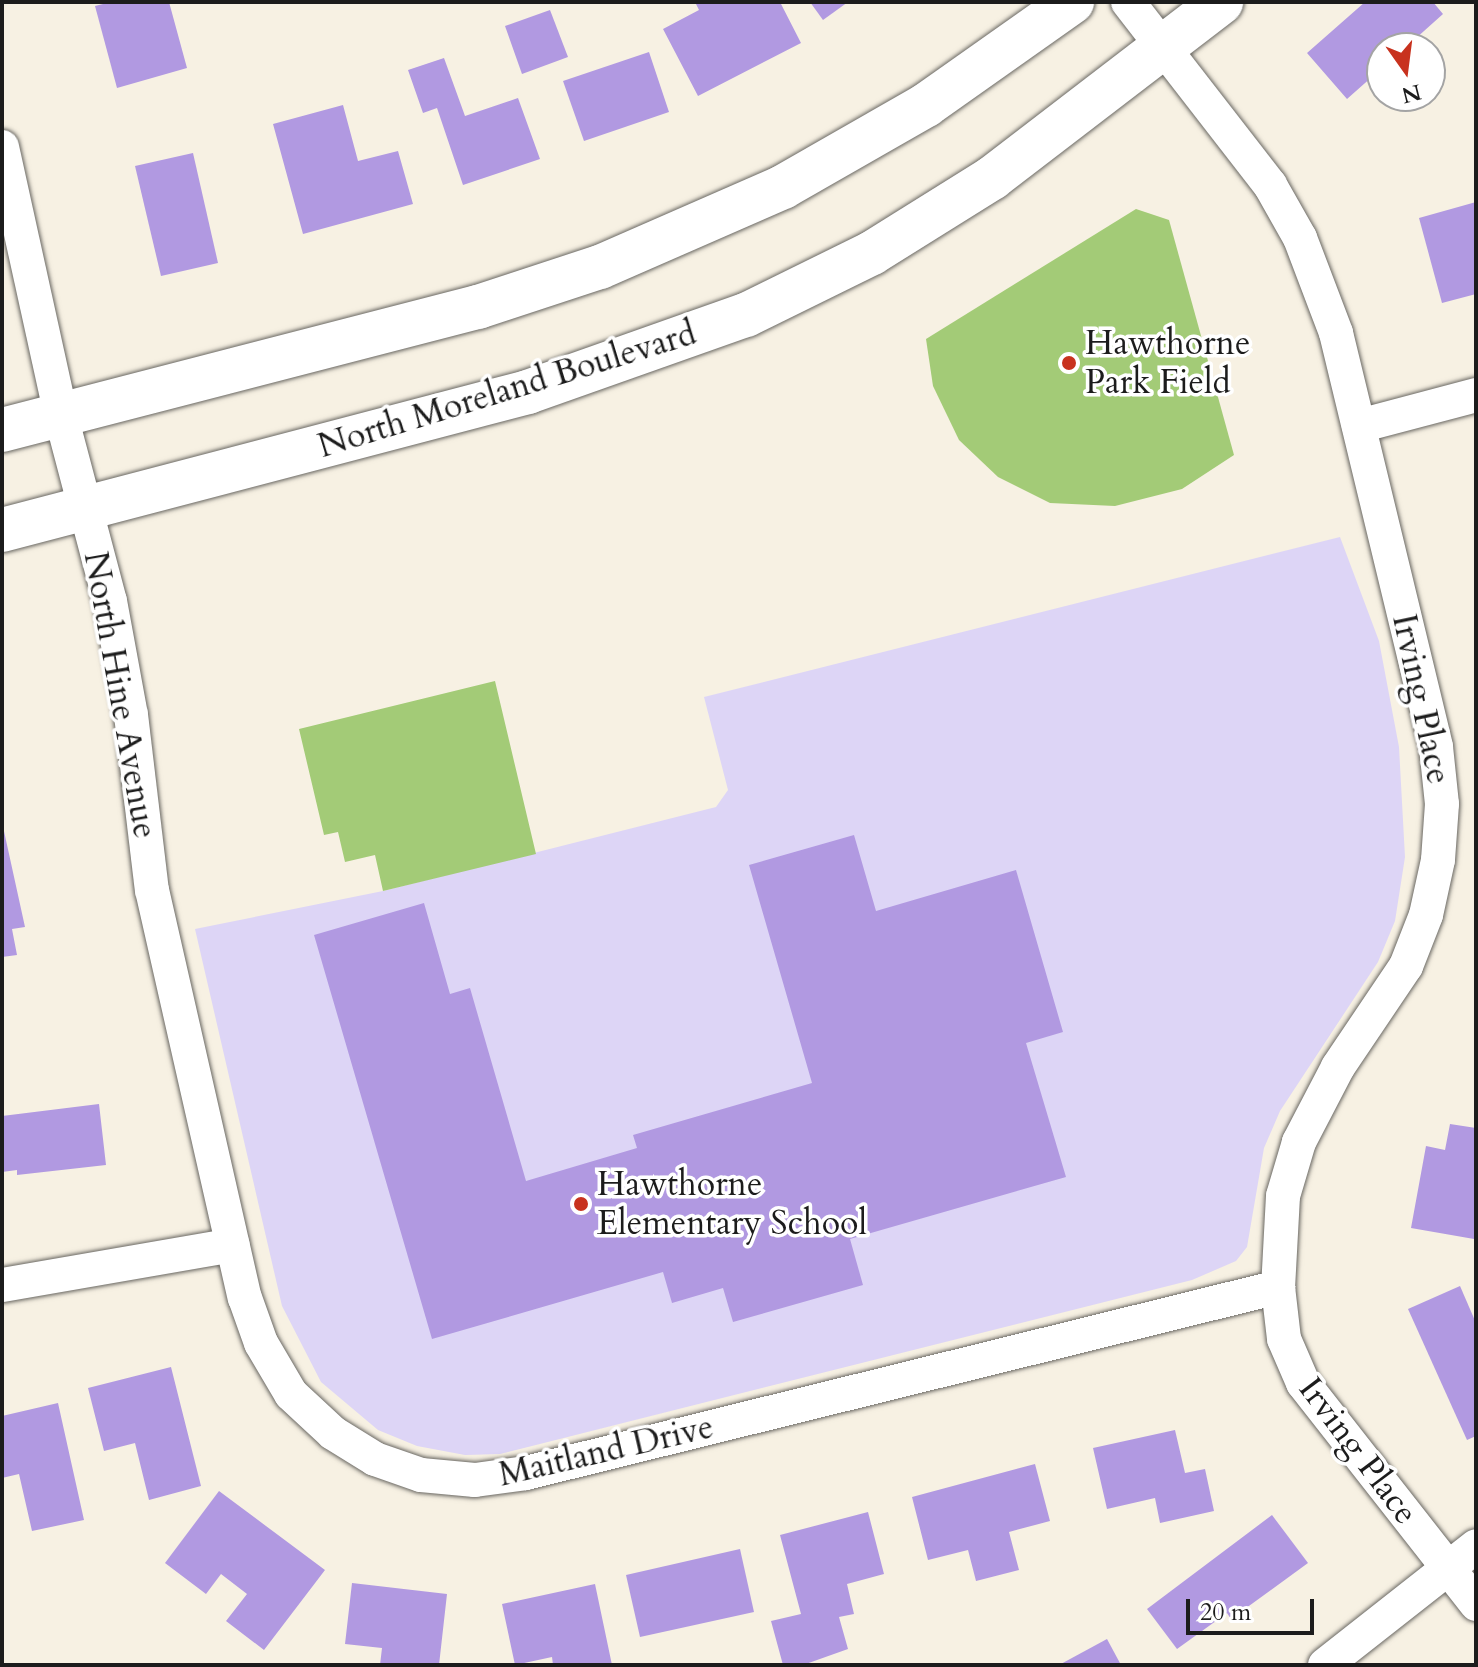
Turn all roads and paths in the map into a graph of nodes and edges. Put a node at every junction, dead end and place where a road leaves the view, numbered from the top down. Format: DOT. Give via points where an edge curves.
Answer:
graph roads {
  1 [pos="1072,2"];
  2 [pos="1128,2"];
  3 [pos="1221,2"];
  4 [pos="1166,48"];
  5 [pos="2,147"];
  6 [pos="1476,395"];
  7 [pos="61,416"];
  8 [pos="1359,426"];
  9 [pos="2,430"];
  10 [pos="86,508"];
  11 [pos="2,530"];
  12 [pos="233,1245"];
  13 [pos="2,1285"];
  14 [pos="1278,1287"];
  15 [pos="1476,1546"];
  16 [pos="1448,1568"];
  17 [pos="1476,1604"];
  18 [pos="1325,1665"];
  1 -- 7 [label="street" via="926,105 783,187 627,256 478,307"];
  2 -- 4 [label="street, Irving Place"];
  3 -- 4 [label="street, North Moreland Boulevard"];
  4 -- 8 [label="street, Irving Place" via="1270,185 1300,238 1336,333"];
  4 -- 10 [label="street, North Moreland Boulevard" via="992,178 872,253 746,315 528,392"];
  5 -- 7 [label="street, North Hine Avenue"];
  6 -- 8 [label="street"];
  7 -- 9 [label="street"];
  7 -- 10 [label="street, North Hine Avenue"];
  8 -- 14 [label="street, Irving Place" via="1436,747 1442,804 1438,860 1426,915 1406,966 1338,1067 1299,1142 1283,1196"];
  10 -- 11 [label="street, North Moreland Boulevard"];
  10 -- 12 [label="street, North Hine Avenue" via="131,715 152,890"];
  12 -- 13 [label="street"];
  12 -- 14 [label="street, Maitland Drive" via="261,1343 291,1394 333,1433 375,1459 449,1479 526,1473"];
  14 -- 16 [label="street, Irving Place" via="1284,1339 1303,1383"];
  15 -- 16 [label="street"];
  16 -- 17 [label="street, Irving Place"];
  16 -- 18 [label="street"];
}
